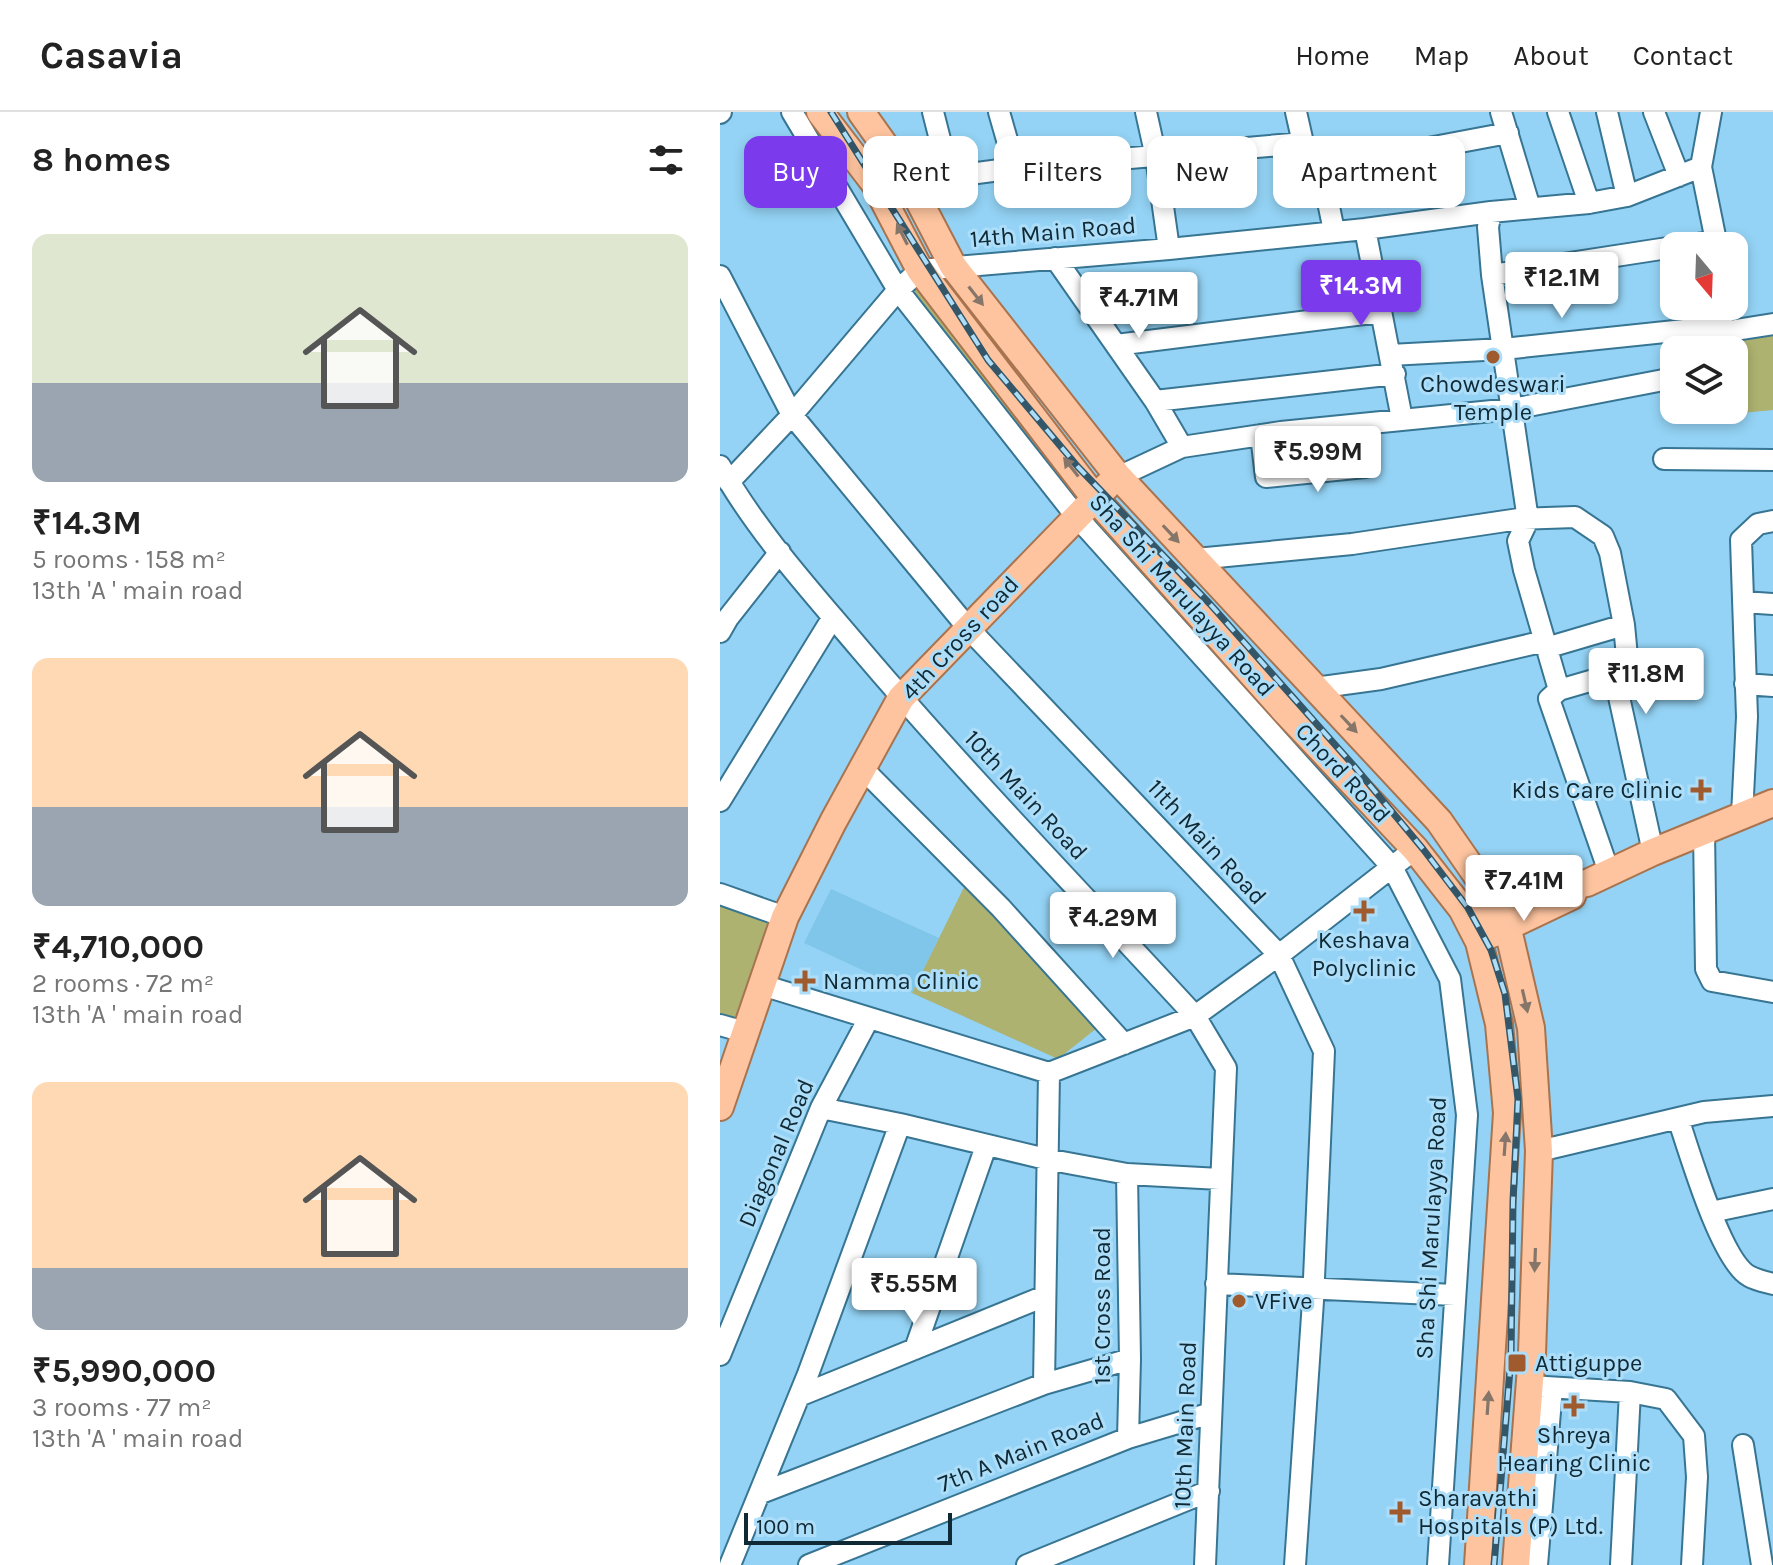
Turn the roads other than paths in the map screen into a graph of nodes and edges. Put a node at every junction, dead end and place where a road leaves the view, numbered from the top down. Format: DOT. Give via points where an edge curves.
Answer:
graph roads {
  1 [pos="792,112"];
  2 [pos="820,112"];
  3 [pos="861,112"];
  4 [pos="933,112"];
  5 [pos="999,112"];
  6 [pos="1146,112"];
  7 [pos="1296,112"];
  8 [pos="1501,112"];
  9 [pos="1558,112"];
  10 [pos="1607,112"];
  11 [pos="1654,112"];
  12 [pos="1711,112"];
  13 [pos="1508,133"];
  14 [pos="877,136"];
  15 [pos="939,136"];
  16 [pos="1006,136"];
  17 [pos="1151,136"];
  18 [pos="1301,136"];
  19 [pos="1465,141"];
  20 [pos="1701,167"];
  21 [pos="1679,176"];
  22 [pos="1627,196"];
  23 [pos="1589,203"];
  24 [pos="923,208"];
  25 [pos="1163,208"];
  26 [pos="1329,208"];
  27 [pos="1530,208"];
  28 [pos="1491,212"];
  29 [pos="1365,229"];
  30 [pos="1334,231"];
  31 [pos="1715,232"];
  32 [pos="1169,249"];
  33 [pos="1660,249"];
  34 [pos="1055,258"];
  35 [pos="953,266"];
  36 [pos="920,270"];
  37 [pos="1492,275"];
  38 [pos="720,276"];
  39 [pos="898,290"];
  40 [pos="1380,312"];
  41 [pos="1773,324"];
  42 [pos="1718,336"];
  43 [pos="1736,336"];
  44 [pos="1116,345"];
  45 [pos="1503,349"];
  46 [pos="1393,365"];
  47 [pos="1660,381"];
  48 [pos="1155,401"];
  49 [pos="1512,409"];
  50 [pos="792,415"];
  51 [pos="1402,419"];
  52 [pos="1261,435"];
  53 [pos="1182,447"];
  54 [pos="1664,459"];
  55 [pos="1773,460"];
  56 [pos="1365,467"];
  57 [pos="725,474"];
  58 [pos="1118,477"];
  59 [pos="1094,497"];
  60 [pos="1076,516"];
  61 [pos="1528,520"];
  62 [pos="1773,521"];
  63 [pos="780,552"];
  64 [pos="1196,559"];
  65 [pos="1743,602"];
  66 [pos="1773,604"];
  67 [pos="833,617"];
  68 [pos="723,619"];
  69 [pos="1624,625"];
  70 [pos="968,628"];
  71 [pos="1546,644"];
  72 [pos="1614,674"];
  73 [pos="1745,684"];
  74 [pos="1773,686"];
  75 [pos="1315,688"];
  76 [pos="1559,690"];
  77 [pos="901,698"];
  78 [pos="862,768"];
  79 [pos="720,801"];
  80 [pos="1773,803"];
  81 [pos="1742,815"];
  82 [pos="1704,831"];
  83 [pos="1415,849"];
  84 [pos="1653,852"];
  85 [pos="1392,867"];
  86 [pos="1609,872"];
  87 [pos="720,894"];
  88 [pos="1503,916"];
  89 [pos="785,917"];
  90 [pos="1475,934"];
  91 [pos="1279,955"];
  92 [pos="762,985"];
  93 [pos="1773,992"];
  94 [pos="1195,1016"];
  95 [pos="869,1018"];
  96 [pos="733,1028"];
  97 [pos="1124,1044"];
  98 [pos="1049,1073"];
  99 [pos="721,1099"];
  100 [pos="1773,1106"];
  101 [pos="821,1108"];
  102 [pos="1678,1118"];
  103 [pos="900,1124"];
  104 [pos="986,1146"];
  105 [pos="1539,1151"];
  106 [pos="1046,1159"];
  107 [pos="1127,1174"];
  108 [pos="1220,1179"];
  109 [pos="1773,1199"];
  110 [pos="1711,1212"];
  111 [pos="1216,1284"];
  112 [pos="1773,1284"];
  113 [pos="1314,1287"];
  114 [pos="1455,1295"];
  115 [pos="1045,1296"];
  116 [pos="915,1349"];
  117 [pos="720,1355"];
  118 [pos="1130,1359"];
  119 [pos="1044,1384"];
  120 [pos="1541,1387"];
  121 [pos="1630,1392"];
  122 [pos="799,1396"];
  123 [pos="1211,1413"];
  124 [pos="1128,1438"];
  125 [pos="1743,1445"];
  126 [pos="1209,1491"];
  127 [pos="761,1493"];
  128 [pos="730,1565"];
  129 [pos="809,1565"];
  130 [pos="1027,1565"];
  131 [pos="1205,1565"];
  132 [pos="1295,1565"];
  133 [pos="1438,1565"];
  134 [pos="1478,1565"];
  135 [pos="1516,1565"];
  136 [pos="1537,1565"];
  137 [pos="1621,1565"];
  138 [pos="1692,1565"];
  139 [pos="1762,1565"];
  1 -- 39 [label="street, Sha Shi Marulayya Road"];
  36 -- 2 [label="main road, Chord Road, one-way" via="875,184"];
  3 -- 14 [label="main road, Chord Road"];
  4 -- 15 [label="street"];
  5 -- 16 [label="street"];
  6 -- 17 [label="street"];
  7 -- 18 [label="street"];
  8 -- 13 [label="street"];
  9 -- 23 [label="street"];
  10 -- 22 [label="street"];
  11 -- 21 [label="street"];
  12 -- 20 [label="street"];
  13 -- 19 [label="street"];
  13 -- 27 [label="street"];
  20 -- 21 [label="street, 14th Main Road"];
  20 -- 31 [label="street"];
  21 -- 22 [label="street, 14th Main Road"];
  22 -- 23 [label="street, 14th Main Road"];
  23 -- 27 [label="street, 14th Main Road"];
  24 -- 35 [label="main road, Chord Road"];
  25 -- 32 [label="street"];
  26 -- 30 [label="street"];
  27 -- 28 [label="street, 14th Main Road"];
  28 -- 29 [label="street, 14th Main Road"];
  28 -- 37 [label="street"];
  29 -- 30 [label="street, 14th Main Road"];
  29 -- 40 [label="street"];
  30 -- 32 [label="street, 14th Main Road"];
  32 -- 34 [label="street, 14th Main Road"];
  33 -- 37 [label="street"];
  34 -- 35 [label="street, 14th Main Road"];
  34 -- 44 [label="street"];
  35 -- 36 [label="street, 14th Main Road"];
  35 -- 58 [label="main road, Chord Road, one-way"];
  36 -- 39 [label="street"];
  59 -- 36 [label="main road, Chord Road, one-way"];
  37 -- 45 [label="street"];
  38 -- 50 [label="street, 11th Main Road"];
  39 -- 50 [label="street"];
  39 -- 60 [label="street, Sha Shi Marulayya Road"];
  40 -- 44 [label="street"];
  40 -- 46 [label="street"];
  41 -- 43 [label="street"];
  42 -- 45 [label="street" via="1713,327"];
  44 -- 48 [label="street"];
  45 -- 46 [label="street"];
  45 -- 49 [label="street"];
  46 -- 48 [label="street"];
  46 -- 51 [label="street"];
  47 -- 49 [label="street"];
  48 -- 53 [label="street"];
  49 -- 51 [label="street"];
  49 -- 61 [label="street"];
  50 -- 57 [label="street"];
  50 -- 70 [label="street, 11th Main Road"];
  51 -- 52 [label="street"];
  52 -- 53 [label="street"];
  52 -- 56 [label="street" via="1266,477"];
  53 -- 58 [label="street"];
  54 -- 55 [label="street"];
  57 -- 63 [label="street, 10th Main Road"];
  58 -- 59 [label="main road, 4th Cross road"];
  58 -- 64 [label="main road, Chord Road, one-way"];
  59 -- 60 [label="main road, 4th Cross road"];
  59 -- 83 [label="main road, Chord Road"];
  60 -- 70 [label="main road, 4th Cross road"];
  60 -- 85 [label="street, Sha Shi Marulayya Road"];
  61 -- 64 [label="street"];
  61 -- 69 [label="street" via="1575,517 1603,536"];
  61 -- 71 [label="street" via="1518,541"];
  62 -- 65 [label="street" via="1758,524 1741,540"];
  63 -- 67 [label="street, 10th Main Road"];
  63 -- 68 [label="street"];
  64 -- 75 [label="main road, Chord Road"];
  65 -- 66 [label="street"];
  65 -- 73 [label="street"];
  67 -- 77 [label="street, 10th Main Road"];
  67 -- 79 [label="street"];
  69 -- 71 [label="street"];
  69 -- 72 [label="street" via="1628,667"];
  70 -- 77 [label="main road, 4th Cross road"];
  70 -- 91 [label="street, 11th Main Road"];
  71 -- 75 [label="street"];
  71 -- 76 [label="street"];
  72 -- 76 [label="street"];
  72 -- 84 [label="street"];
  73 -- 74 [label="street"];
  73 -- 81 [label="street"];
  75 -- 88 [label="main road, Chord Road, one-way" via="1439,821"];
  76 -- 86 [label="street" via="1549,699"];
  77 -- 78 [label="main road, 4th Cross road"];
  77 -- 94 [label="street, 10th Main Road"];
  78 -- 89 [label="main road, 4th Cross road"];
  78 -- 97 [label="street" via="1001,908"];
  80 -- 81 [label="main road"];
  81 -- 82 [label="main road"];
  82 -- 84 [label="main road"];
  82 -- 93 [label="street" via="1706,969 1712,981"];
  83 -- 85 [label="street"];
  83 -- 90 [label="main road, Chord Road"];
  84 -- 86 [label="main road"];
  85 -- 91 [label="street"];
  85 -- 114 [label="street, Sha Shi Marulayya Road" via="1450,979 1467,1115"];
  86 -- 88 [label="main road" via="1576,885 1572,896"];
  87 -- 89 [label="street"];
  88 -- 90 [label="main road"];
  88 -- 105 [label="main road, Chord Road, one-way" via="1531,1028"];
  89 -- 92 [label="main road"];
  134 -- 90 [label="main road, Chord Road, one-way" via="1507,1113 1499,1024"];
  91 -- 94 [label="street"];
  91 -- 113 [label="street, 11th Main Road" via="1324,1051"];
  92 -- 95 [label="street"];
  92 -- 96 [label="main road"];
  94 -- 97 [label="street"];
  94 -- 108 [label="street, 10th Main Road" via="1226,1068"];
  95 -- 98 [label="street"];
  95 -- 101 [label="street, Diagonal Road"];
  96 -- 99 [label="main road"];
  97 -- 98 [label="street"];
  98 -- 106 [label="street"];
  100 -- 102 [label="street"];
  101 -- 103 [label="street"];
  101 -- 117 [label="street, Diagonal Road"];
  102 -- 105 [label="street"];
  102 -- 110 [label="street"];
  103 -- 104 [label="street"];
  103 -- 122 [label="street"];
  104 -- 106 [label="street"];
  104 -- 116 [label="street"];
  105 -- 120 [label="main road, Chord Road, one-way"];
  106 -- 107 [label="street"];
  106 -- 115 [label="street"];
  107 -- 108 [label="street"];
  107 -- 118 [label="street, 1st Cross Road"];
  108 -- 111 [label="street, 10th Main Road"];
  109 -- 110 [label="street"];
  110 -- 112 [label="street" via="1734,1262 1748,1276"];
  111 -- 113 [label="street"];
  111 -- 123 [label="street, 10th Main Road"];
  113 -- 114 [label="street"];
  113 -- 132 [label="street, 11th Main Road"];
  114 -- 133 [label="street, Sha Shi Marulayya Road"];
  115 -- 116 [label="street"];
  115 -- 119 [label="street"];
  116 -- 122 [label="street"];
  118 -- 119 [label="street"];
  118 -- 124 [label="street, 1st Cross Road"];
  119 -- 127 [label="street"];
  120 -- 121 [label="street"];
  120 -- 135 [label="main road, Chord Road"];
  120 -- 136 [label="street"];
  121 -- 137 [label="street"];
  121 -- 138 [label="street" via="1666,1399 1694,1436"];
  122 -- 127 [label="street"];
  123 -- 124 [label="street, 7th A Main Road"];
  123 -- 126 [label="street, 10th Main Road"];
  124 -- 129 [label="street, 7th A Main Road"];
  125 -- 139 [label="street"];
  126 -- 130 [label="street"];
  126 -- 131 [label="street, 10th Main Road"];
  127 -- 128 [label="street"];
}
